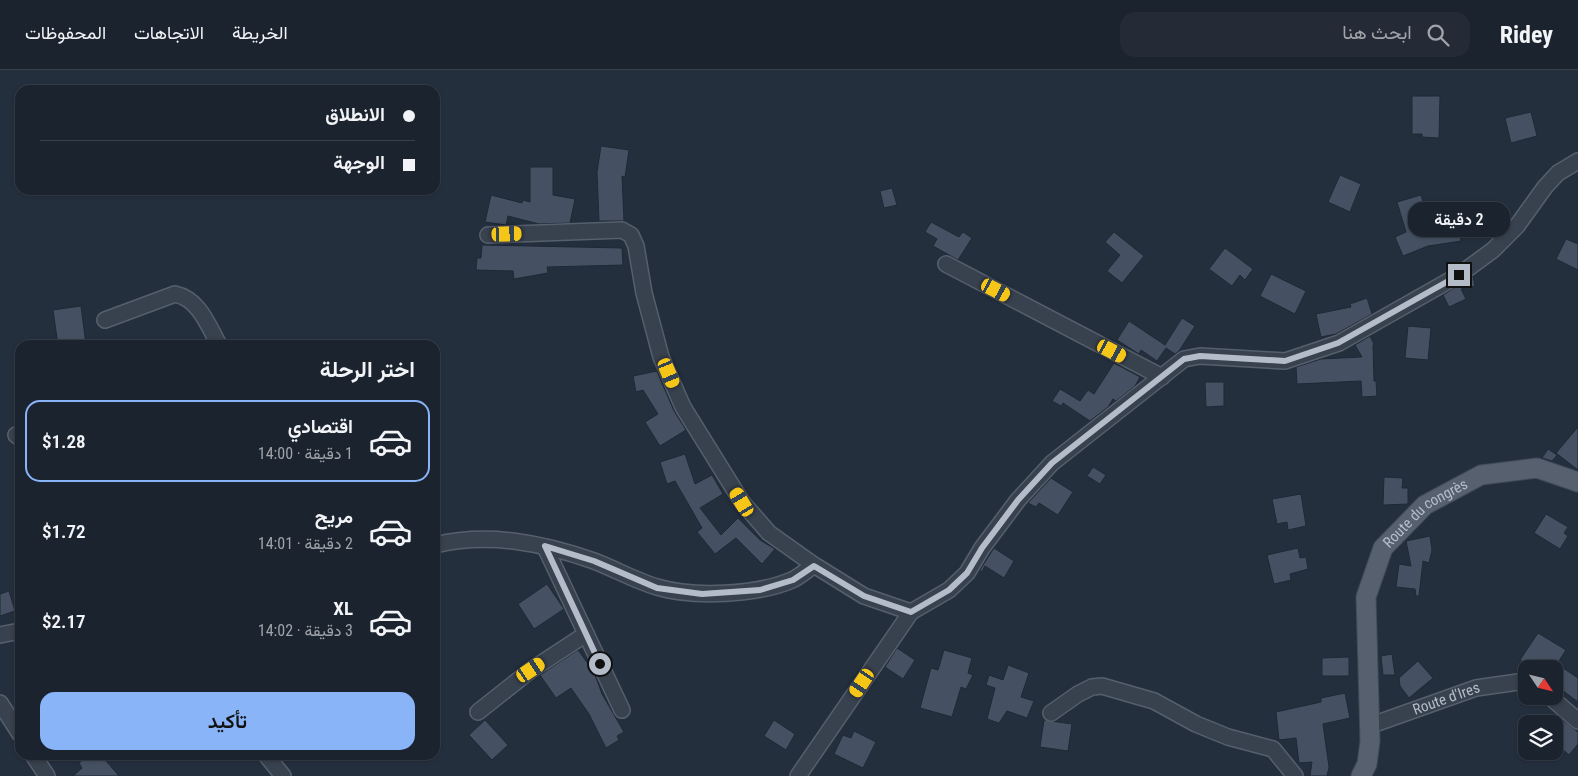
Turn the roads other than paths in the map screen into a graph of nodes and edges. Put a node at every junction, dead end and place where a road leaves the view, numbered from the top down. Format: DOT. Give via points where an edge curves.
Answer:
graph roads {
  1 [pos="1578,161"];
  2 [pos="488,235"];
  3 [pos="946,264"];
  4 [pos="105,320"];
  5 [pos="216,340"];
  6 [pos="1162,377"];
  7 [pos="1578,482"];
  8 [pos="440,544"];
  9 [pos="545,546"];
  10 [pos="814,566"];
  11 [pos="911,612"];
  12 [pos="15,632"];
  13 [pos="586,634"];
  14 [pos="0,635"];
  15 [pos="1518,682"];
  16 [pos="0,703"];
  17 [pos="1559,705"];
  18 [pos="622,710"];
  19 [pos="478,712"];
  20 [pos="1051,713"];
  21 [pos="1578,721"];
  22 [pos="15,726"];
  23 [pos="1369,726"];
  24 [pos="36,760"];
  25 [pos="270,760"];
  26 [pos="47,776"];
  27 [pos="283,776"];
  28 [pos="798,776"];
  29 [pos="1295,776"];
  30 [pos="1362,776"];
  1 -- 6 [label="street" via="1558,173 1545,186 1517,226 1493,250 1459,275 1338,343 1285,361 1191,357"];
  2 -- 10 [label="street" via="622,230 631,235 661,356 683,407 742,502 769,533"];
  3 -- 6 [label="street"];
  4 -- 5 [label="street" via="175,294 185,296 196,305"];
  6 -- 11 [label="street" via="1052,463 1018,500 967,573 949,590"];
  7 -- 23 [label="main road, Route du congrès" via="1537,468 1481,475 1425,505 1383,548 1366,597"];
  8 -- 9 [label="street" via="504,538"];
  9 -- 10 [label="street" via="594,561 657,588 702,594 760,590 793,580"];
  9 -- 13 [label="street"];
  10 -- 11 [label="street" via="864,596"];
  11 -- 28 [label="street"];
  12 -- 14 [label="street"];
  13 -- 18 [label="street"];
  13 -- 19 [label="street" via="531,670"];
  15 -- 23 [label="street, Route d'Ires" via="1476,688"];
  16 -- 22 [label="street"];
  17 -- 21 [label="street"];
  20 -- 29 [label="street" via="1078,694 1102,686 1154,701 1228,737 1273,749"];
  23 -- 30 [label="main road, Route du congrès" via="1367,764"];
  24 -- 26 [label="street"];
  25 -- 27 [label="street"];
}
